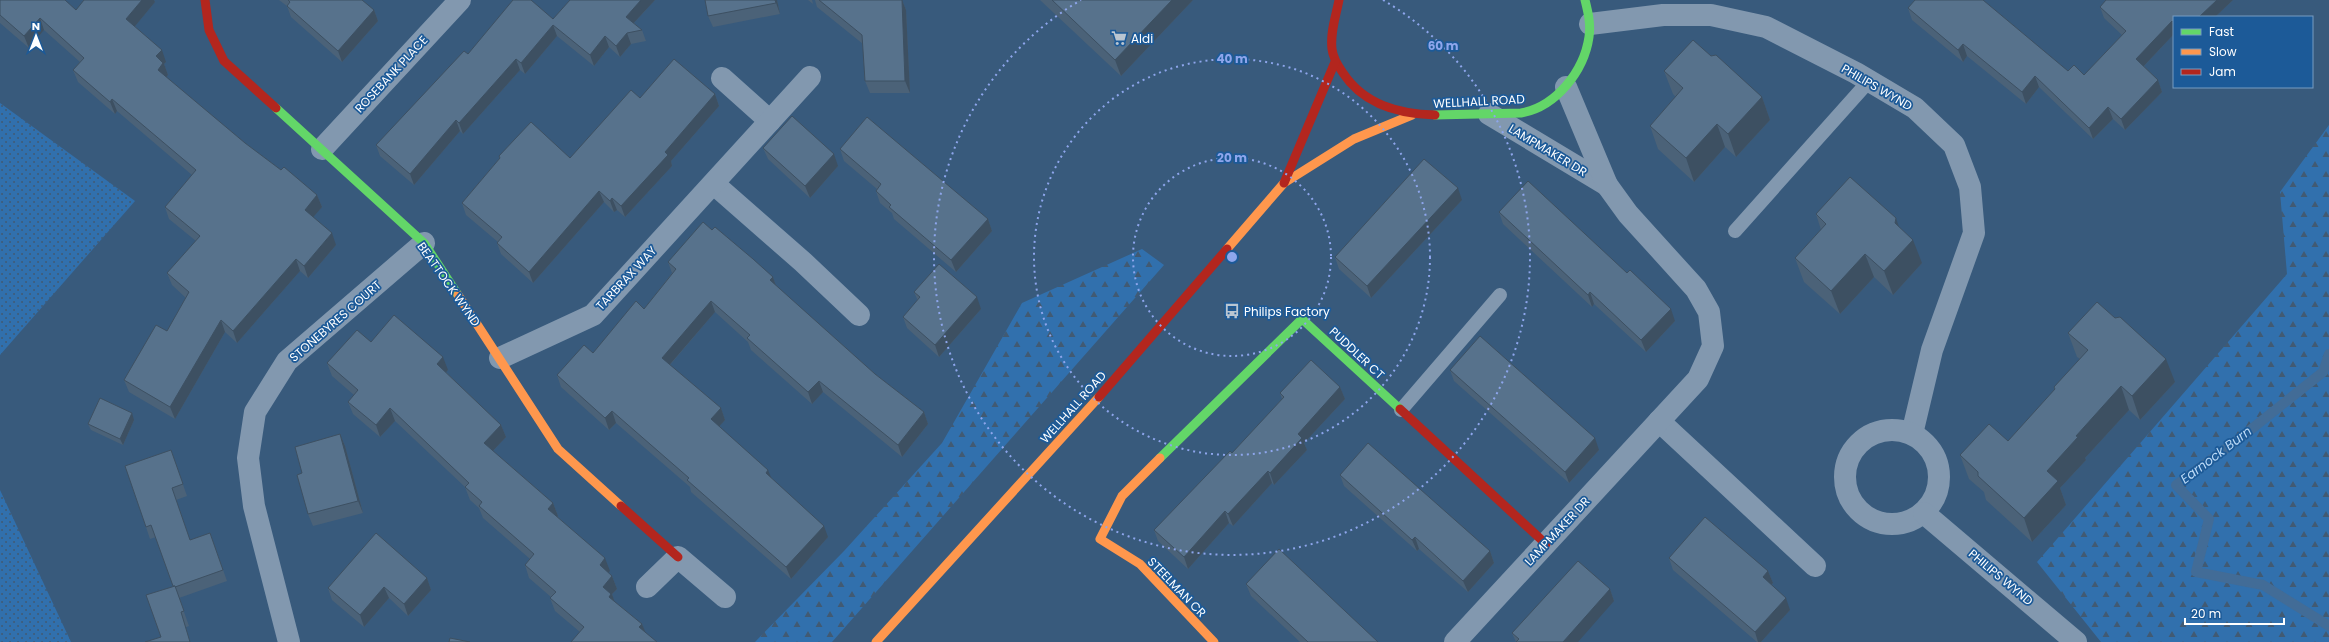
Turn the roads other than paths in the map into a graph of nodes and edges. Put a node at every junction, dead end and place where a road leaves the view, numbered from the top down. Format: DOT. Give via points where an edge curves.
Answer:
graph roads {
  1 [pos="205,0"];
  2 [pos="460,0"];
  3 [pos="1339,0"];
  4 [pos="1585,0"];
  5 [pos="1590,24"];
  6 [pos="1335,62"];
  7 [pos="810,77"];
  8 [pos="722,78"];
  9 [pos="1869,81"];
  10 [pos="1566,87"];
  11 [pos="1490,114"];
  12 [pos="1412,115"];
  13 [pos="770,121"];
  14 [pos="322,149"];
  15 [pos="1284,183"];
  16 [pos="714,184"];
  17 [pos="1607,185"];
  18 [pos="1735,231"];
  19 [pos="424,243"];
  20 [pos="1500,295"];
  21 [pos="858,315"];
  22 [pos="500,358"];
  23 [pos="1401,410"];
  24 [pos="1659,421"];
  25 [pos="1912,434"];
  26 [pos="1924,513"];
  27 [pos="1100,539"];
  28 [pos="1546,544"];
  29 [pos="678,556"];
  30 [pos="1815,566"];
  31 [pos="647,587"];
  32 [pos="725,597"];
  33 [pos="289,642"];
  34 [pos="876,642"];
  35 [pos="1214,642"];
  36 [pos="1455,642"];
  37 [pos="2076,642"];
  1 -- 14 [label="street, BEATTOCK WYND" via="209,30 224,61"];
  2 -- 14 [label="street, ROSEBANK PLACE"];
  3 -- 6 [label="street, WELLHALL ROAD" via="1331,40"];
  4 -- 5 [label="street, WELLHALL ROAD"];
  5 -- 9 [label="street, PHILIPS WYND" via="1663,15 1711,15 1766,28"];
  5 -- 10 [label="street, WELLHALL ROAD" via="1587,51"];
  6 -- 12 [label="street, WELLHALL ROAD" via="1352,84 1376,104"];
  6 -- 15 [label="street, WELLHALL ROAD"];
  7 -- 13 [label="street, TARBRAX WAY"];
  8 -- 13 [label="street"];
  9 -- 18 [label="lane"];
  9 -- 25 [label="street, PHILIPS WYND" via="1915,108 1954,145 1970,186 1974,234 1932,350"];
  10 -- 11 [label="street, WELLHALL ROAD" via="1539,108"];
  10 -- 17 [label="street, LAMPMAKER DR"];
  11 -- 12 [label="street, WELLHALL ROAD"];
  11 -- 17 [label="street, LAMPMAKER DR"];
  12 -- 15 [label="street, WELLHALL ROAD" via="1354,139"];
  13 -- 16 [label="street, TARBRAX WAY"];
  14 -- 19 [label="street, BEATTOCK WYND"];
  15 -- 34 [label="street, WELLHALL ROAD" via="1109,386"];
  16 -- 21 [label="street" via="803,262"];
  16 -- 22 [label="street, TARBRAX WAY" via="593,315"];
  17 -- 24 [label="street, LAMPMAKER DR" via="1628,214 1696,289 1709,312 1713,346 1698,379"];
  19 -- 22 [label="street, BEATTOCK WYND"];
  19 -- 33 [label="street, STONEBYRES COURT" via="287,361 255,412 248,458 254,506"];
  20 -- 23 [label="lane"];
  22 -- 29 [label="street, BEATTOCK WYND" via="558,449"];
  23 -- 27 [label="street, PUDDLER CT" via="1302,319 1122,496"];
  23 -- 28 [label="street, PUDDLER CT"];
  24 -- 28 [label="street, LAMPMAKER DR"];
  24 -- 30 [label="street"];
  25 -- 26 [label="street" via="1925,443 1934,456 1939,470 1939,486 1934,501"];
  25 -- 26 [label="street" via="1881,431 1866,437 1855,448 1847,462 1847,492 1854,506 1866,517 1880,523 1895,525 1911,521"];
  26 -- 37 [label="street, PHILIPS WYND"];
  27 -- 35 [label="street, STEELMAN CR" via="1140,564"];
  28 -- 36 [label="street, LAMPMAKER DR"];
  29 -- 31 [label="street"];
  29 -- 32 [label="street, BEATTOCK WYND"];
}
